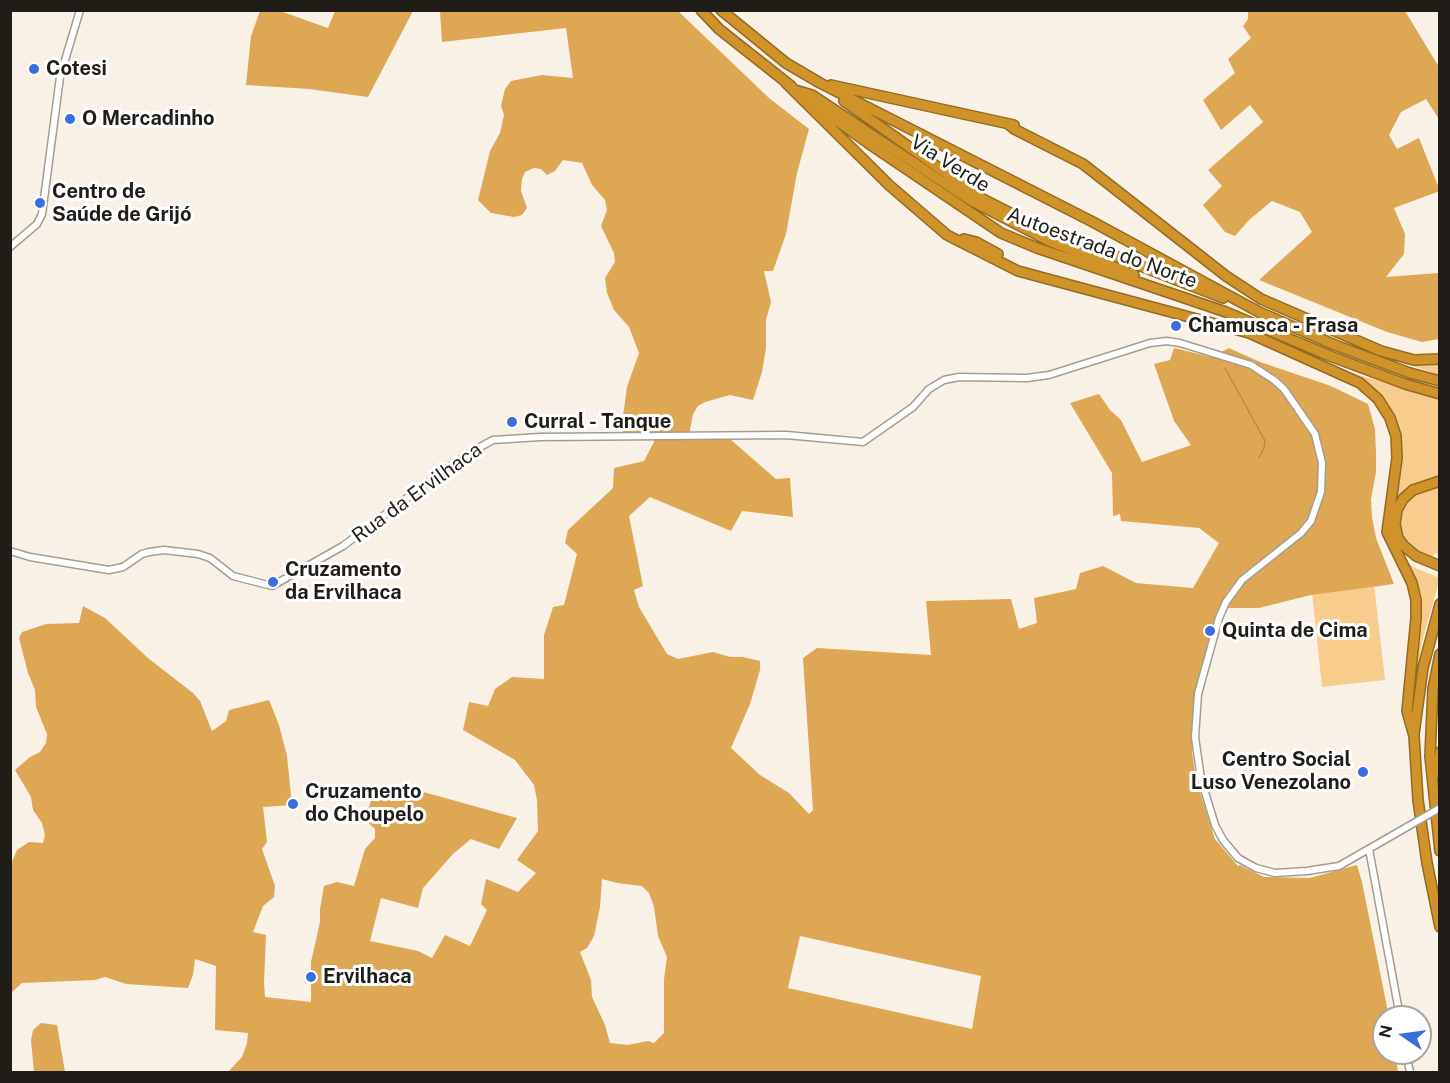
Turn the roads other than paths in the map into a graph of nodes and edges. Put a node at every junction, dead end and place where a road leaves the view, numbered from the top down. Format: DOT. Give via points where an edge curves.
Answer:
graph roads {
  1 [pos="80,10"];
  2 [pos="701,10"];
  3 [pos="721,10"];
  4 [pos="786,83"];
  5 [pos="820,83"];
  6 [pos="795,90"];
  7 [pos="10,247"];
  8 [pos="1226,312"];
  9 [pos="1259,312"];
  10 [pos="1440,359"];
  11 [pos="1440,381"];
  12 [pos="1440,394"];
  13 [pos="1440,481"];
  14 [pos="1388,521"];
  15 [pos="10,551"];
  16 [pos="1440,566"];
  17 [pos="1440,573"];
  18 [pos="1440,604"];
  19 [pos="1440,654"];
  20 [pos="1414,736"];
  21 [pos="1440,752"];
  22 [pos="1432,788"];
  23 [pos="1440,808"];
  24 [pos="1369,849"];
  25 [pos="1440,851"];
  26 [pos="1440,927"];
  27 [pos="1398,1005"];
  1 -- 7 [label="street" via="60,76 42,214 37,224"];
  2 -- 4 [label="highway, Autoestrada do Norte"];
  3 -- 5 [label="highway, Autoestrada do Norte" via="786,63"];
  4 -- 6 [label="highway, Autoestrada do Norte"];
  4 -- 14 [label="highway" via="889,185 947,235 976,242 1009,259 1018,271 1250,333 1360,383 1378,399 1396,436 1397,458"];
  5 -- 9 [label="highway, Autoestrada do Norte"];
  5 -- 9 [label="highway, Via Verde" via="982,199 1030,223"];
  5 -- 10 [label="highway" via="1017,125 1079,157 1226,276 1261,299 1382,351 1414,360"];
  6 -- 8 [label="highway, Via Verde" via="812,95 970,200 1049,241"];
  6 -- 8 [label="highway, Autoestrada do Norte" via="1001,233"];
  8 -- 12 [label="highway, Autoestrada do Norte" via="1330,356"];
  9 -- 11 [label="highway, Autoestrada do Norte" via="1335,345"];
  13 -- 16 [label="highway" via="1413,490 1397,510 1395,524 1404,546"];
  14 -- 17 [label="highway" via="1400,550 1413,561"];
  14 -- 20 [label="highway" via="1387,532 1416,600 1407,711"];
  15 -- 24 [label="street, Rua da Ervilhaca" via="109,570 160,550 198,554 233,576 272,586 343,546 431,480 494,440 786,435 856,443 913,407 929,389 944,380 1049,375 1150,344 1180,343 1251,365 1274,380 1308,423 1319,445 1322,463 1321,492 1311,521 1250,572 1226,602 1219,618 1198,694 1195,737 1201,779 1215,825 1231,852 1246,863 1275,873 1339,866"];
  18 -- 20 [label="highway" via="1423,668"];
  19 -- 22 [label="highway" via="1431,714"];
  20 -- 26 [label="highway" via="1418,800"];
  21 -- 22 [label="highway"];
  22 -- 25 [label="highway"];
  23 -- 24 [label="street, Rua da Ervilhaca, bridge"];
  24 -- 27 [label="street"];
}
